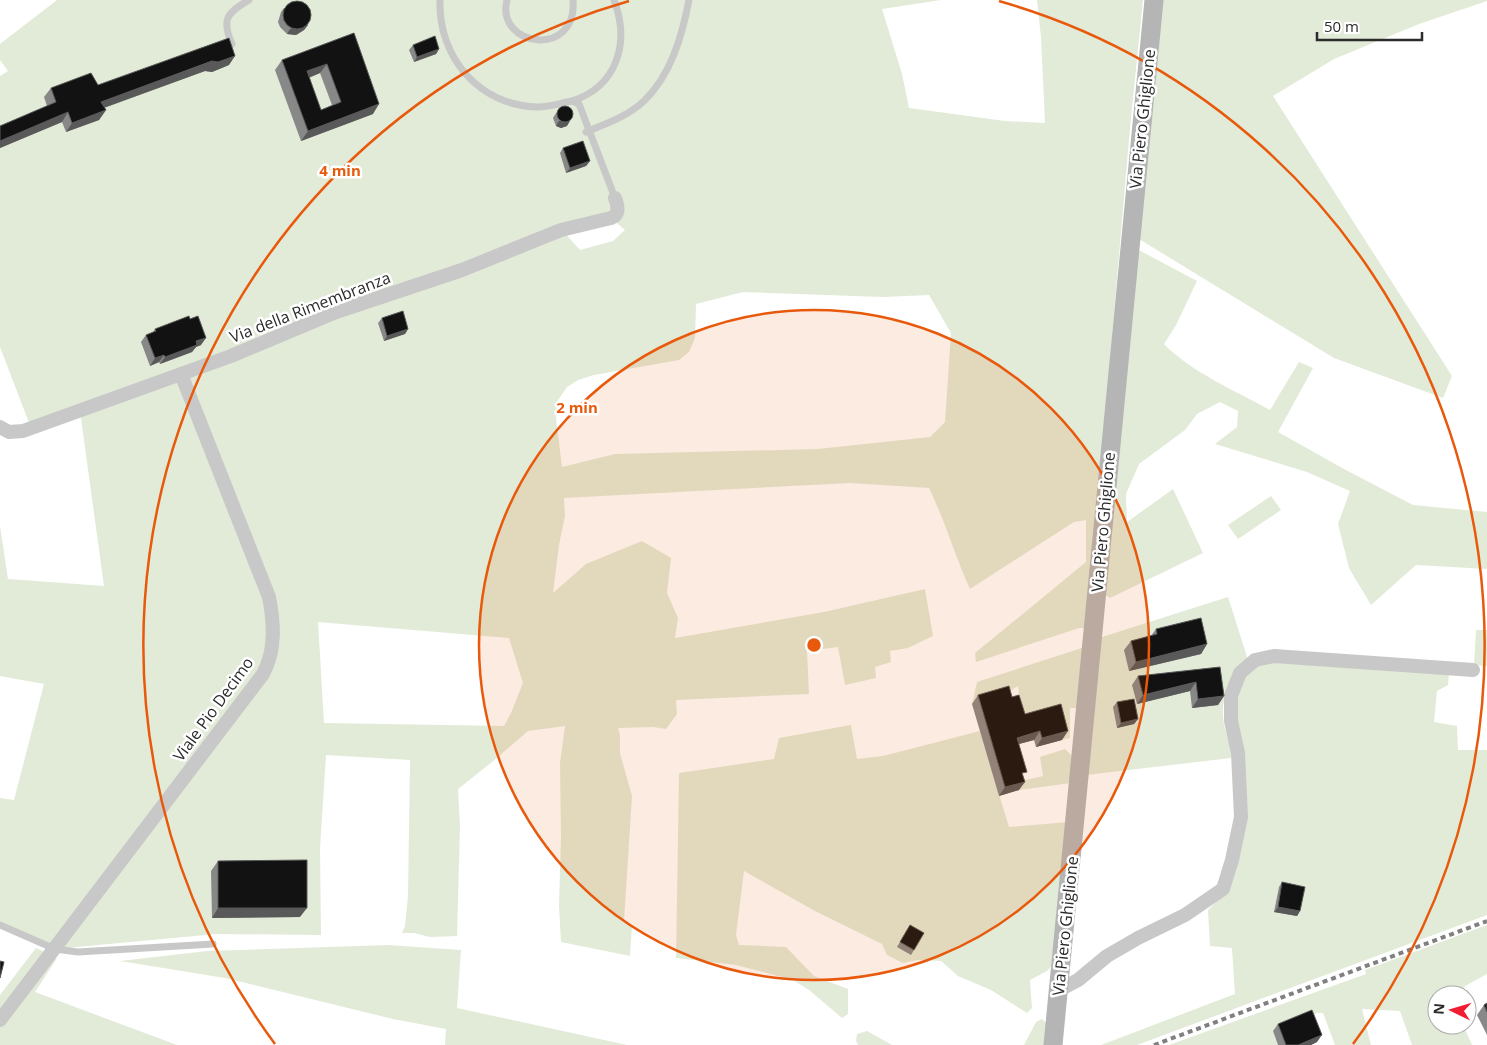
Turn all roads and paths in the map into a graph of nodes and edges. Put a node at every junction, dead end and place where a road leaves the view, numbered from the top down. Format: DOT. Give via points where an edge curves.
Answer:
graph roads {
  1 [pos="249,0"];
  2 [pos="440,0"];
  3 [pos="507,0"];
  4 [pos="573,0"];
  5 [pos="614,0"];
  6 [pos="688,0"];
  7 [pos="1154,0"];
  8 [pos="232,44"];
  9 [pos="572,101"];
  10 [pos="588,131"];
  11 [pos="615,198"];
  12 [pos="181,374"];
  13 [pos="0,427"];
  14 [pos="1473,670"];
  15 [pos="0,925"];
  16 [pos="213,944"];
  17 [pos="56,948"];
  18 [pos="1059,990"];
  19 [pos="0,1020"];
  20 [pos="1053,1045"];
  1 -- 8 [label="lane" via="237,7 227,19 225,27"];
  2 -- 9 [label="lane" via="439,15 447,46 456,62 476,84 498,97 526,106 555,106"];
  3 -- 4 [label="lane" via="510,24 526,38 536,41 552,38 565,30 574,10"];
  5 -- 9 [label="lane" via="621,26 618,58 607,79 590,94"];
  6 -- 10 [label="lane" via="677,49 656,88 644,102 626,114"];
  7 -- 18 [label="street, Via Piero Ghiglione"];
  9 -- 10 [label="lane" via="579,104"];
  10 -- 11 [label="lane"];
  11 -- 12 [label="street, Via della Rimembranza" via="615,217 561,230 462,270 336,312"];
  12 -- 13 [label="street, Via della Rimembranza" via="22,431 9,432"];
  12 -- 17 [label="street, Viale Pio Decimo" via="269,597 273,640 270,656 263,674"];
  14 -- 18 [label="street" via="1274,656 1255,660 1240,673 1231,696 1230,721 1238,753 1241,817 1223,889 1186,915 1107,956 1078,980"];
  15 -- 17 [label="lane"];
  16 -- 17 [label="lane" via="78,952"];
  17 -- 19 [label="street, Viale Pio Decimo"];
  18 -- 20 [label="street, Via Piero Ghiglione"];
}
